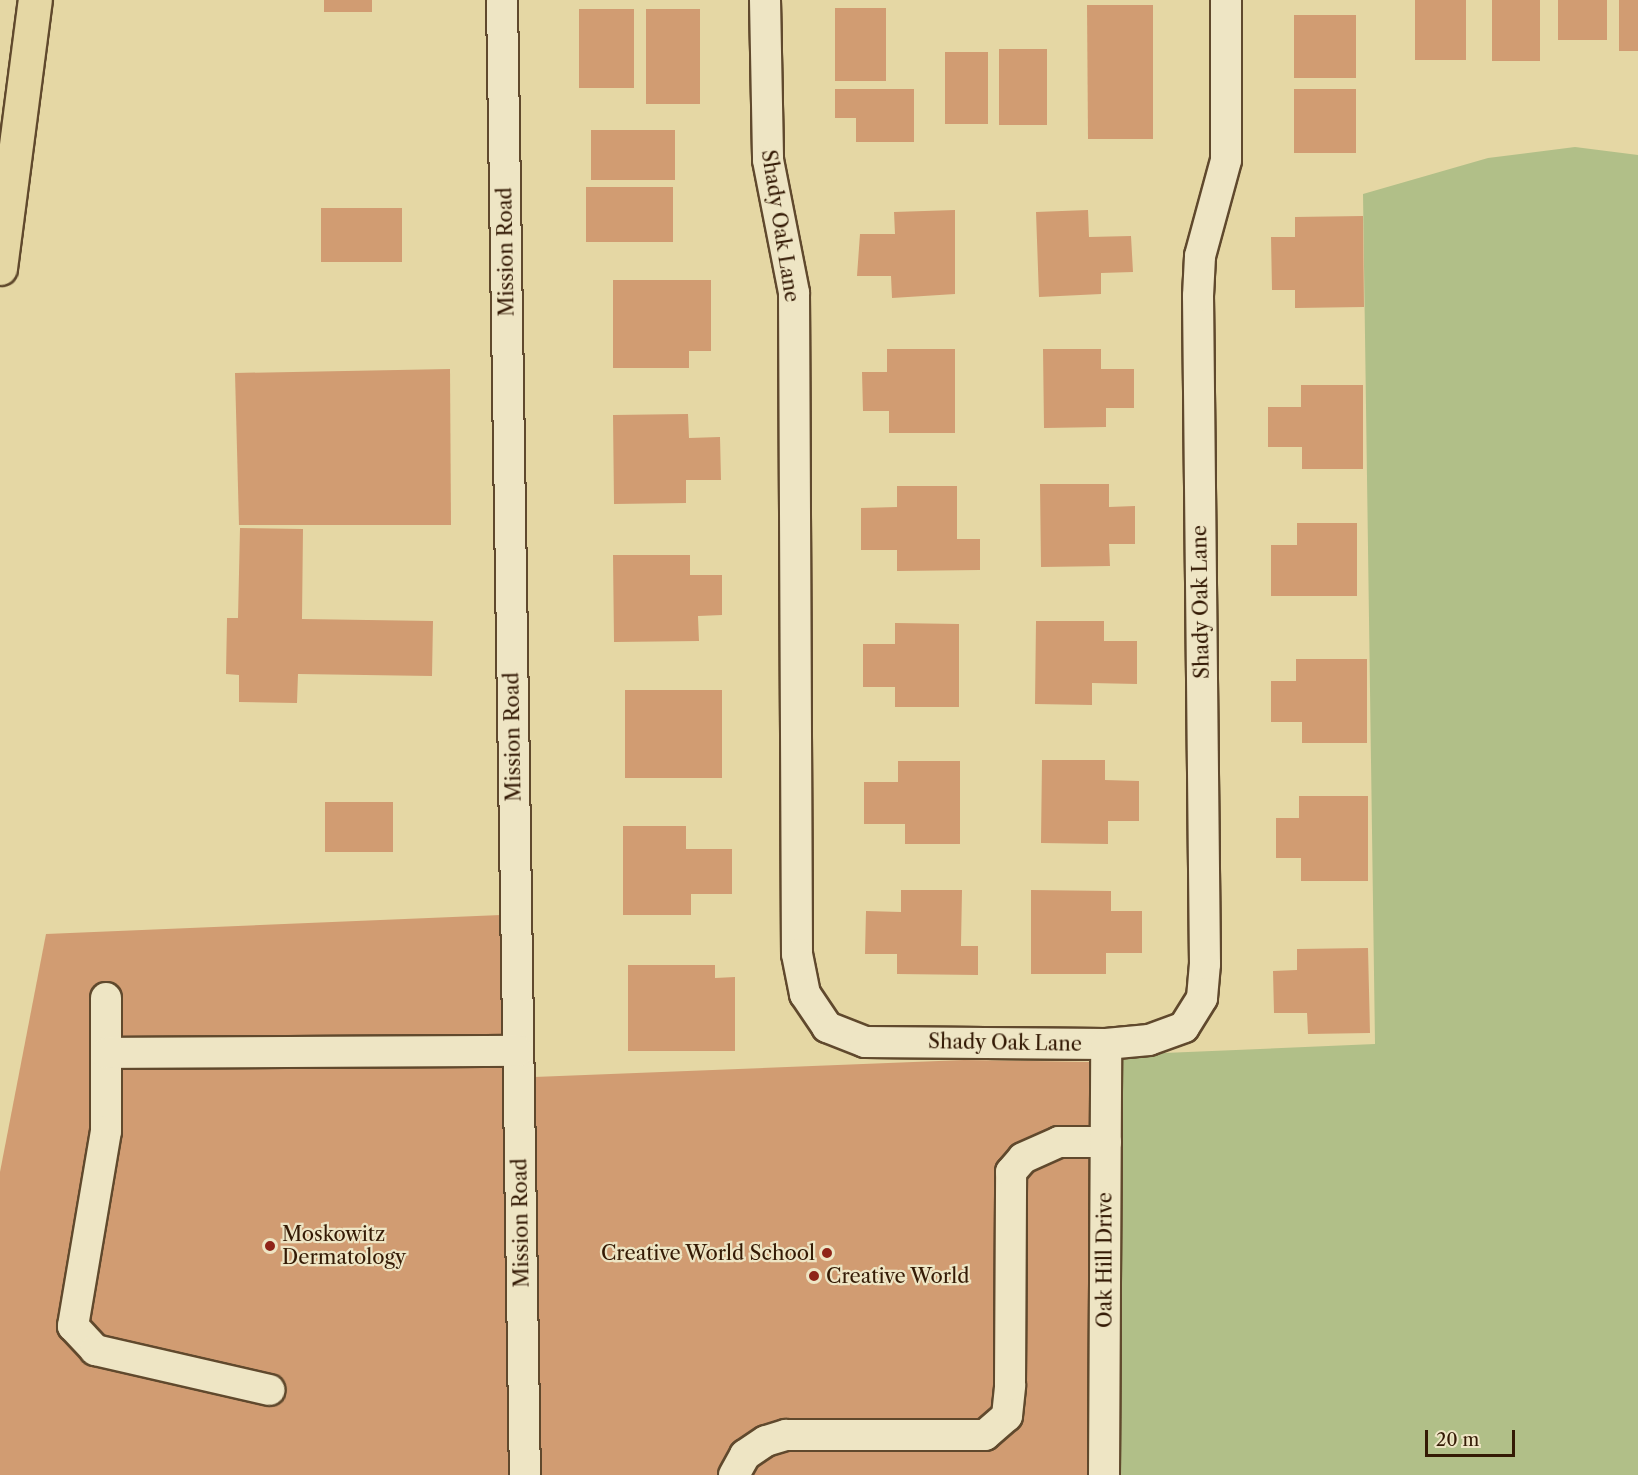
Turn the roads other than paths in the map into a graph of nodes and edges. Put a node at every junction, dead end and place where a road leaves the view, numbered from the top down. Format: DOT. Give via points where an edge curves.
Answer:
graph roads {
  1 [pos="35,0"];
  2 [pos="502,0"];
  3 [pos="765,0"];
  4 [pos="1226,0"];
  5 [pos="0,268"];
  6 [pos="106,998"];
  7 [pos="1106,1044"];
  8 [pos="518,1051"];
  9 [pos="106,1053"];
  10 [pos="1106,1142"];
  11 [pos="269,1390"];
  12 [pos="525,1475"];
  13 [pos="734,1475"];
  14 [pos="1104,1475"];
  1 -- 5 [label="highway"];
  2 -- 8 [label="street, Mission Road"];
  3 -- 7 [label="street, Shady Oak Lane" via="768,160 794,293 797,954 805,994 827,1027 865,1042"];
  4 -- 7 [label="street, Shady Oak Lane" via="1226,160 1200,256 1198,296 1205,964 1202,998 1184,1027 1149,1040"];
  6 -- 9 [label="street"];
  7 -- 10 [label="street, Oak Hill Drive"];
  8 -- 9 [label="street"];
  8 -- 12 [label="street, Mission Road"];
  9 -- 11 [label="street" via="106,1131 74,1326 95,1350"];
  10 -- 13 [label="street" via="1059,1142 1023,1158 1011,1172 1010,1385 1006,1416 985,1436 786,1436 745,1455"];
  10 -- 14 [label="street, Oak Hill Drive"];
}
